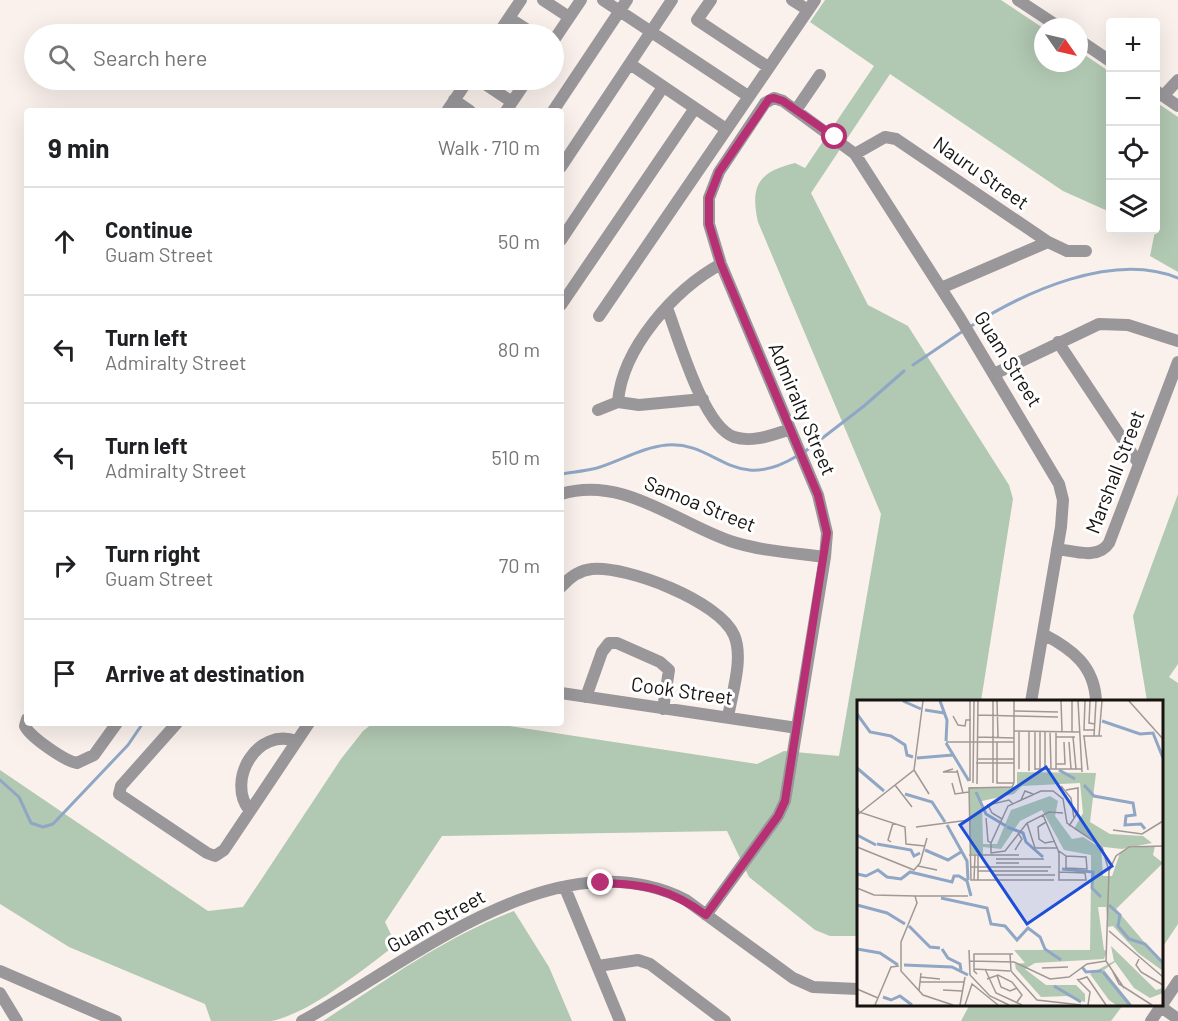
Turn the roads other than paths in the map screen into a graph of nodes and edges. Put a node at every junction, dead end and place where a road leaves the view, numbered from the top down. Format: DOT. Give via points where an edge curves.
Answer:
graph roads {
  1 [pos="521,0"];
  2 [pos="543,0"];
  3 [pos="581,0"];
  4 [pos="603,0"];
  5 [pos="627,0"];
  6 [pos="672,0"];
  7 [pos="711,0"];
  8 [pos="792,0"];
  9 [pos="1018,0"];
  10 [pos="812,5"];
  11 [pos="620,11"];
  12 [pos="569,17"];
  13 [pos="509,18"];
  14 [pos="1045,18"];
  15 [pos="505,24"];
  16 [pos="518,24"];
  17 [pos="564,25"];
  18 [pos="651,32"];
  19 [pos="1088,46"];
  20 [pos="1106,58"];
  21 [pos="630,64"];
  22 [pos="768,67"];
  23 [pos="820,75"];
  24 [pos="1178,80"];
  25 [pos="663,87"];
  26 [pos="461,90"];
  27 [pos="491,90"];
  28 [pos="520,90"];
  29 [pos="1160,93"];
  30 [pos="1160,95"];
  31 [pos="748,96"];
  32 [pos="774,98"];
  33 [pos="450,106"];
  34 [pos="509,106"];
  35 [pos="1178,106"];
  36 [pos="555,108"];
  37 [pos="695,108"];
  38 [pos="796,110"];
  39 [pos="726,129"];
  40 [pos="855,154"];
  41 [pos="564,163"];
  42 [pos="564,236"];
  43 [pos="1048,242"];
  44 [pos="1086,251"];
  45 [pos="721,264"];
  46 [pos="941,288"];
  47 [pos="565,290"];
  48 [pos="667,308"];
  49 [pos="599,316"];
  50 [pos="1178,341"];
  51 [pos="1058,342"];
  52 [pos="1178,362"];
  53 [pos="994,374"];
  54 [pos="703,399"];
  55 [pos="618,402"];
  56 [pos="598,410"];
  57 [pos="788,430"];
  58 [pos="1139,464"];
  59 [pos="564,493"];
  60 [pos="1057,549"];
  61 [pos="825,557"];
  62 [pos="564,585"];
  63 [pos="1043,634"];
  64 [pos="564,693"];
  65 [pos="586,697"];
  66 [pos="1031,700"];
  67 [pos="1096,700"];
  68 [pos="663,709"];
  69 [pos="728,717"];
  70 [pos="25,726"];
  71 [pos="115,726"];
  72 [pos="174,726"];
  73 [pos="307,726"];
  74 [pos="797,728"];
  75 [pos="296,741"];
  76 [pos="249,810"];
  77 [pos="565,888"];
  78 [pos="706,915"];
  79 [pos="598,966"];
  80 [pos="0,971"];
  81 [pos="1178,981"];
  82 [pos="857,989"];
  83 [pos="0,993"];
  84 [pos="1163,1004"];
  85 [pos="1161,1007"];
  86 [pos="1178,1019"];
  87 [pos="17,1021"];
  88 [pos="116,1021"];
  89 [pos="302,1021"];
  90 [pos="620,1021"];
  91 [pos="725,1021"];
  92 [pos="1151,1021"];
  1 -- 13 [label="street"];
  2 -- 12 [label="street"];
  3 -- 12 [label="street"];
  4 -- 11 [label="street"];
  5 -- 11 [label="street"];
  6 -- 18 [label="street"];
  7 -- 22 [label="street" via="697,20"];
  8 -- 10 [label="street"];
  9 -- 14 [label="street"];
  10 -- 22 [label="street"];
  11 -- 18 [label="street"];
  11 -- 36 [label="street"];
  12 -- 17 [label="street"];
  13 -- 15 [label="street"];
  13 -- 16 [label="street"];
  18 -- 21 [label="street"];
  18 -- 31 [label="street"];
  19 -- 20 [label="street"];
  21 -- 25 [label="street"];
  21 -- 41 [label="street"];
  22 -- 31 [label="street"];
  23 -- 38 [label="street"];
  24 -- 29 [label="street"];
  25 -- 37 [label="street"];
  25 -- 42 [label="street"];
  26 -- 33 [label="street"];
  27 -- 34 [label="street"];
  28 -- 34 [label="street"];
  30 -- 35 [label="street"];
  31 -- 39 [label="street"];
  32 -- 38 [label="street, Guam Street"];
  32 -- 45 [label="street, Admiralty Street" via="765,104 719,172 709,198 709,224"];
  37 -- 39 [label="street"];
  37 -- 47 [label="street"];
  38 -- 40 [label="street, Guam Street"];
  39 -- 49 [label="street"];
  40 -- 43 [label="street, Nauru Street" via="885,137 896,139"];
  40 -- 46 [label="street, Guam Street"];
  43 -- 44 [label="street, Nauru Street" via="1067,251"];
  43 -- 46 [label="street"];
  45 -- 48 [label="street" via="689,285"];
  45 -- 57 [label="street, Admiralty Street"];
  46 -- 53 [label="street, Guam Street"];
  48 -- 54 [label="street"];
  48 -- 55 [label="street" via="627,363"];
  50 -- 51 [label="street" via="1114,323 1099,324"];
  51 -- 53 [label="street"];
  51 -- 58 [label="street"];
  52 -- 58 [label="street, Marshall Street"];
  53 -- 60 [label="street, Guam Street" via="1059,484 1063,500"];
  54 -- 55 [label="street" via="639,405"];
  54 -- 57 [label="street" via="723,431 735,437 750,439"];
  55 -- 56 [label="street"];
  57 -- 61 [label="street, Admiralty Street" via="824,515"];
  58 -- 60 [label="street, Marshall Street" via="1105,550 1092,554"];
  59 -- 61 [label="street, Samoa Street" via="587,489 621,494 731,541"];
  60 -- 63 [label="street, Guam Street"];
  61 -- 74 [label="street, Admiralty Street"];
  62 -- 69 [label="street" via="590,568 622,571 687,596 717,614 728,624 738,646"];
  63 -- 66 [label="street, Guam Street"];
  63 -- 67 [label="street" via="1072,650 1083,662 1093,682"];
  64 -- 65 [label="street, Cook Street"];
  65 -- 68 [label="street, Cook Street"];
  65 -- 68 [label="street" via="602,652 609,643 617,643 669,670"];
  68 -- 69 [label="street, Cook Street"];
  69 -- 74 [label="street, Cook Street"];
  70 -- 71 [label="street" via="30,734 76,763 94,754"];
  72 -- 76 [label="street" via="121,786 119,794 215,856 224,850"];
  73 -- 75 [label="street"];
  74 -- 78 [label="street, Admiralty Street" via="782,808"];
  75 -- 76 [label="street"];
  75 -- 76 [label="street" via="273,739 251,757 240,789"];
  77 -- 78 [label="street, Guam Street" via="601,883 654,887 686,900"];
  77 -- 79 [label="street"];
  77 -- 89 [label="street, Guam Street" via="470,920"];
  78 -- 82 [label="street, Guam Street" via="794,978 813,987"];
  79 -- 90 [label="street"];
  79 -- 91 [label="street" via="638,960 650,964"];
  80 -- 88 [label="street"];
  81 -- 84 [label="street"];
  83 -- 87 [label="street"];
  85 -- 86 [label="street"];
  85 -- 92 [label="street"];
}
